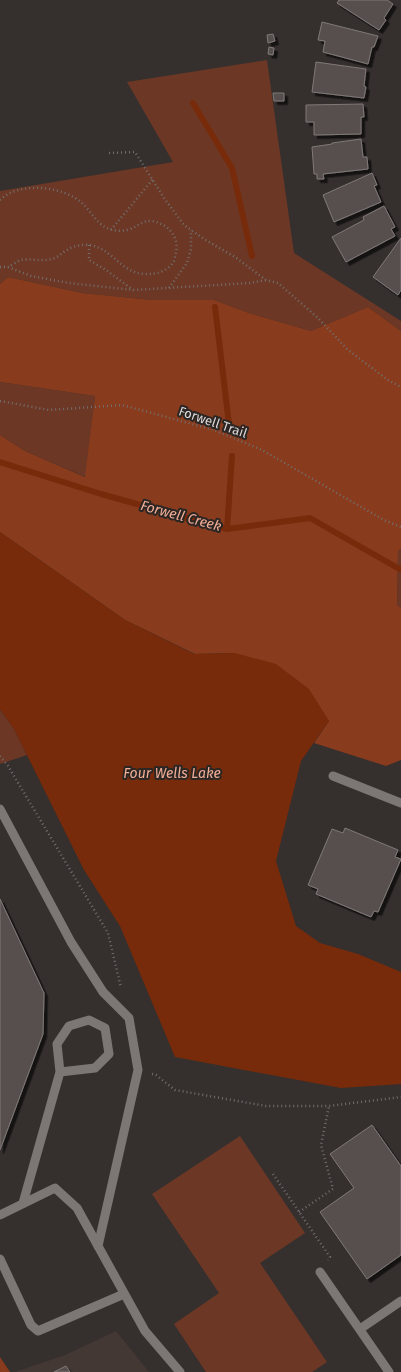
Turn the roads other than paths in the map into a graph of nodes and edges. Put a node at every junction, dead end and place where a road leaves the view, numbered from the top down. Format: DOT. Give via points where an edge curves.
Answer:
graph roads {
  1 [pos="333,776"];
  2 [pos="401,803"];
  3 [pos="0,809"];
  4 [pos="60,1072"];
  5 [pos="23,1204"];
  6 [pos="0,1215"];
  7 [pos="98,1246"];
  8 [pos="0,1259"];
  9 [pos="320,1272"];
  10 [pos="124,1294"];
  11 [pos="401,1301"];
  12 [pos="360,1329"];
  13 [pos="180,1372"];
  14 [pos="389,1372"];
  1 -- 2 [label="lane"];
  3 -- 7 [label="lane" via="71,942 102,992 129,1018 138,1070"];
  4 -- 4 [label="lane" via="95,1068 109,1054 105,1028 89,1020 69,1026 57,1044"];
  4 -- 5 [label="lane"];
  5 -- 6 [label="lane"];
  5 -- 7 [label="lane" via="55,1188 76,1208"];
  7 -- 10 [label="lane"];
  8 -- 10 [label="lane" via="31,1325 38,1331"];
  9 -- 12 [label="lane"];
  10 -- 13 [label="lane" via="145,1331"];
  11 -- 12 [label="lane"];
  12 -- 14 [label="lane"];
}
